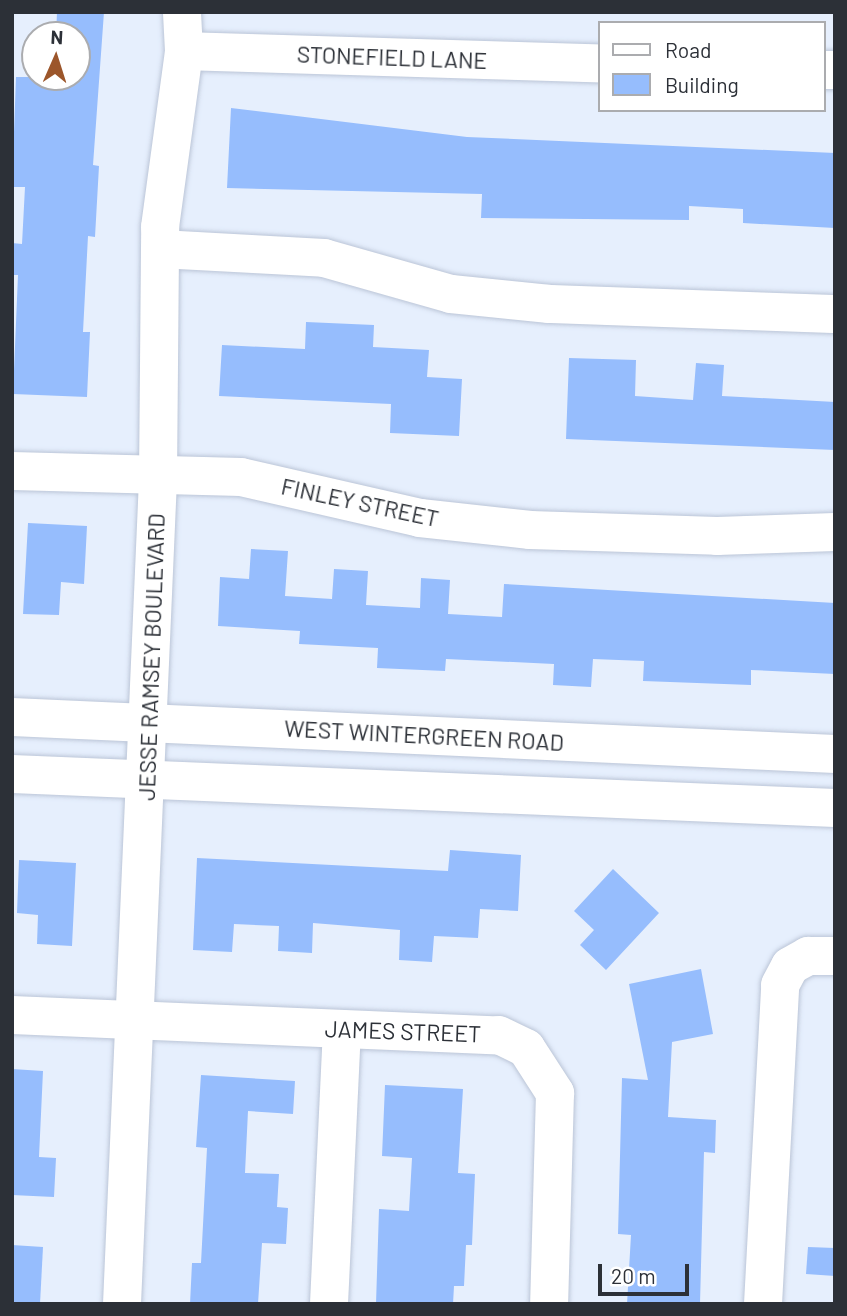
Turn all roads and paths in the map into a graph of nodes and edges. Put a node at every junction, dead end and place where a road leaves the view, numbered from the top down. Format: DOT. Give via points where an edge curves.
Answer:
graph roads {
  1 [pos="182,12"];
  2 [pos="184,51"];
  3 [pos="598,63"];
  4 [pos="160,249"];
  5 [pos="835,314"];
  6 [pos="12,471"];
  7 [pos="158,479"];
  8 [pos="835,532"];
  9 [pos="12,717"];
  10 [pos="149,722"];
  11 [pos="835,754"];
  12 [pos="12,774"];
  13 [pos="146,780"];
  14 [pos="835,807"];
  15 [pos="835,956"];
  16 [pos="12,1015"];
  17 [pos="134,1020"];
  18 [pos="342,1029"];
  19 [pos="122,1304"];
  20 [pos="329,1304"];
  21 [pos="549,1304"];
  22 [pos="763,1304"];
  1 -- 2 [label="street, JESSE RAMSEY BOULEVARD"];
  2 -- 3 [label="street, STONEFIELD LANE"];
  2 -- 4 [label="street, JESSE RAMSEY BOULEVARD"];
  4 -- 5 [label="street" via="324,258 451,294 549,304"];
  4 -- 7 [label="street, JESSE RAMSEY BOULEVARD"];
  6 -- 7 [label="street, FINLEY STREET"];
  7 -- 8 [label="street, FINLEY STREET" via="241,477 420,518 530,530 717,536"];
  7 -- 10 [label="street, JESSE RAMSEY BOULEVARD"];
  9 -- 10 [label="street, WEST WINTERGREEN ROAD"];
  10 -- 11 [label="street, WEST WINTERGREEN ROAD"];
  10 -- 13 [label="street, JESSE RAMSEY BOULEVARD"];
  12 -- 13 [label="street"];
  13 -- 14 [label="street"];
  13 -- 17 [label="street, JESSE RAMSEY BOULEVARD"];
  15 -- 22 [label="street" via="808,956 790,966 780,985"];
  16 -- 17 [label="street, JAMES STREET"];
  17 -- 18 [label="street, JAMES STREET"];
  17 -- 19 [label="street, JESSE RAMSEY BOULEVARD"];
  18 -- 20 [label="street"];
  18 -- 21 [label="street, JAMES STREET" via="499,1035 526,1048 550,1076"];
}
